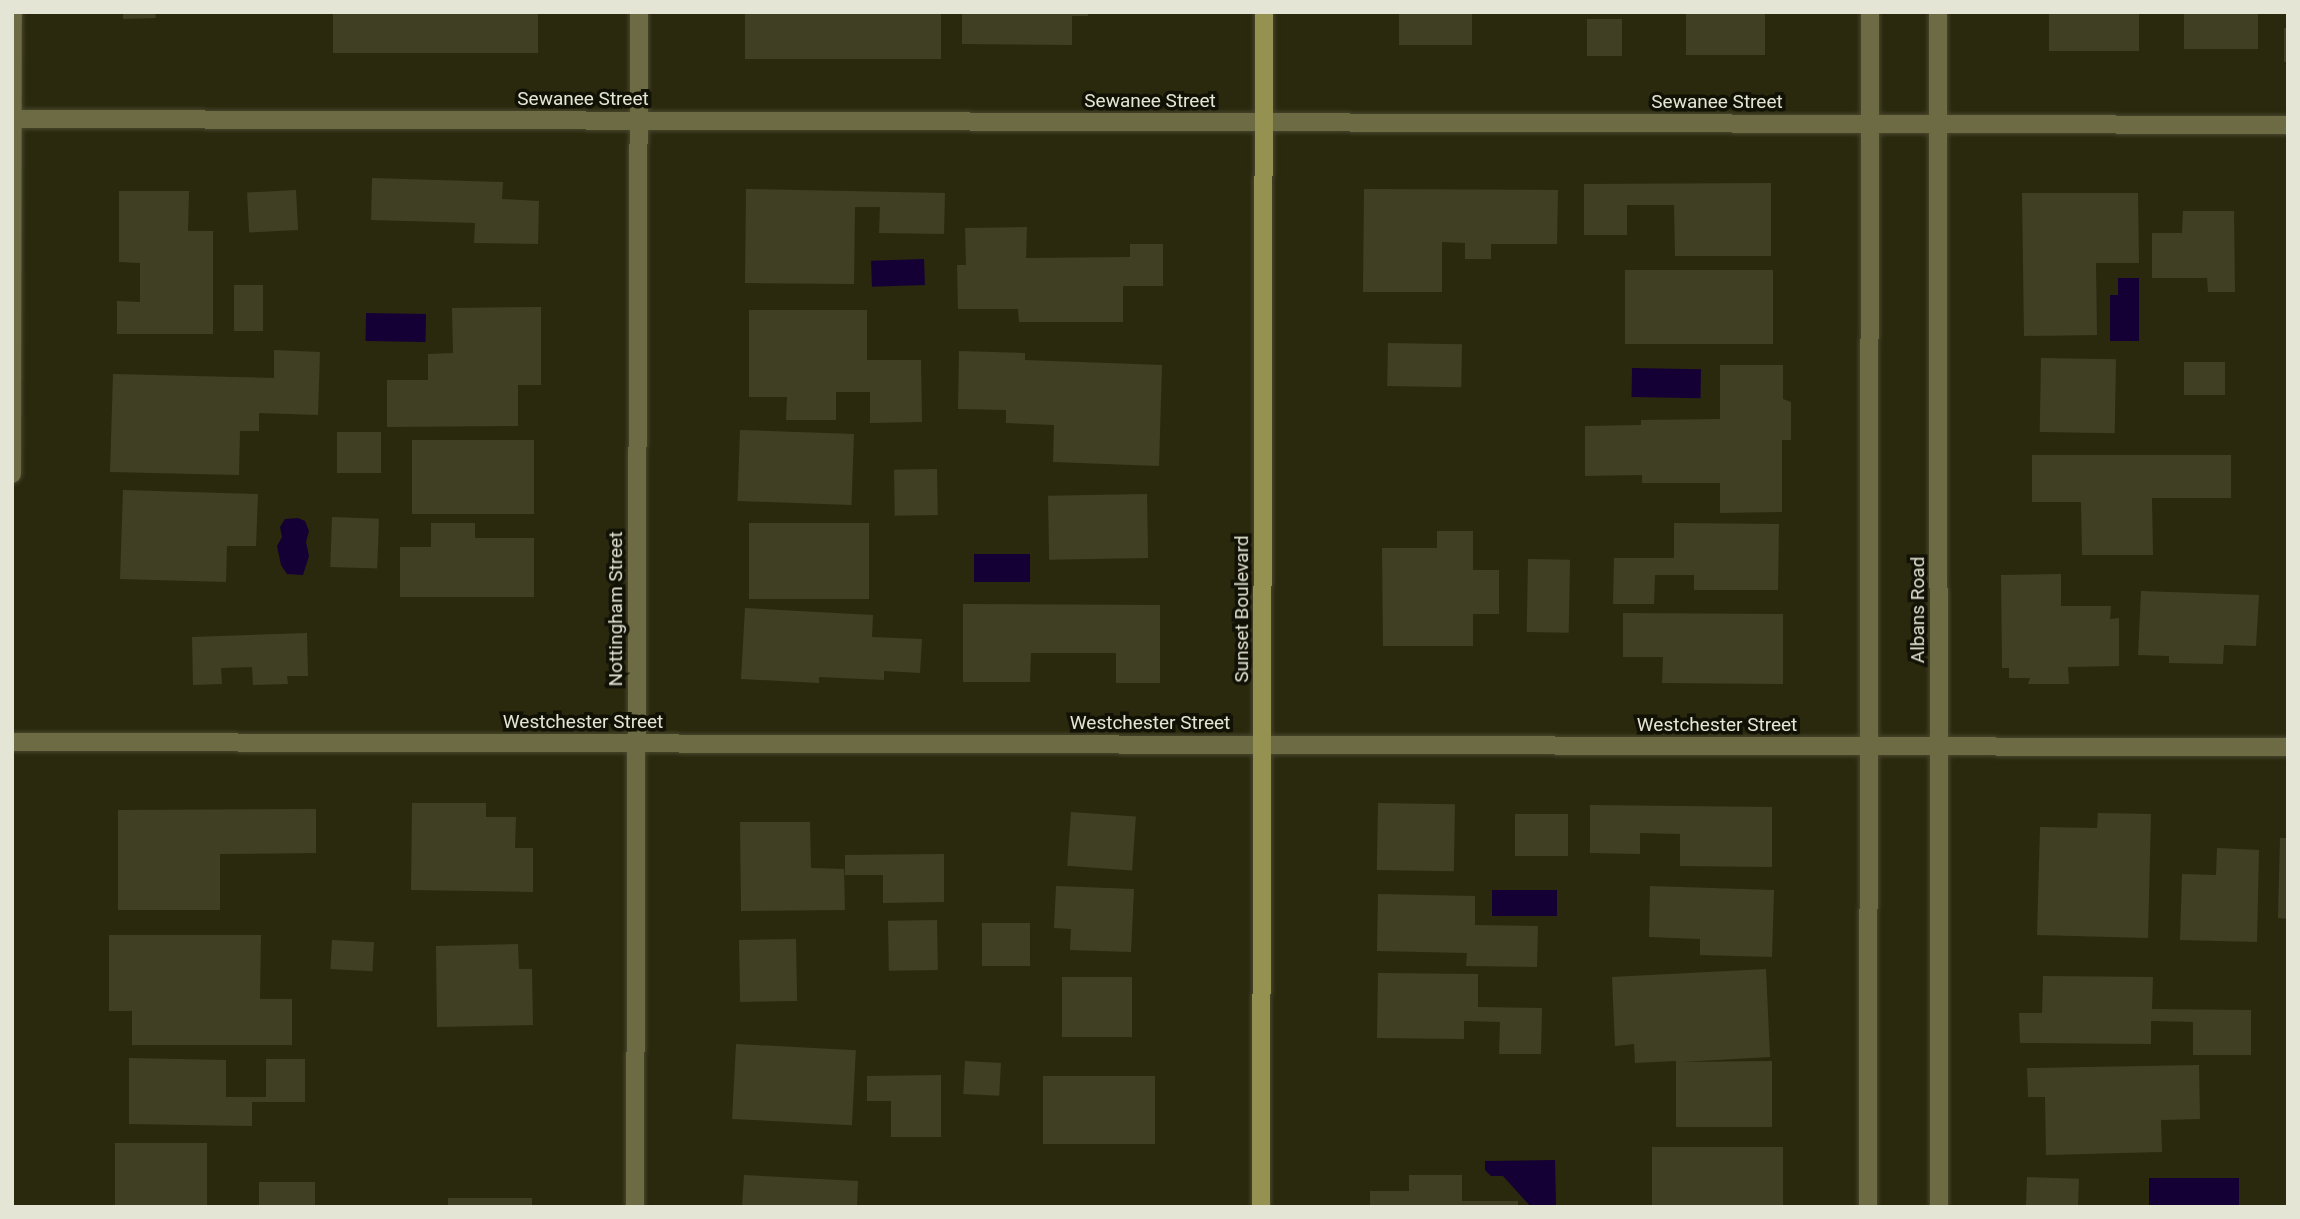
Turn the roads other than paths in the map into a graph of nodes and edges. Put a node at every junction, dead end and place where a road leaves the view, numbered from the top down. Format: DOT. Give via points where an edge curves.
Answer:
graph roads {
  1 [pos="13,12"];
  2 [pos="639,12"];
  3 [pos="1264,12"];
  4 [pos="1870,12"];
  5 [pos="1938,12"];
  6 [pos="13,119"];
  7 [pos="638,120"];
  8 [pos="1264,122"];
  9 [pos="1870,124"];
  10 [pos="1937,124"];
  11 [pos="2288,125"];
  12 [pos="12,474"];
  13 [pos="12,741"];
  14 [pos="637,743"];
  15 [pos="1263,745"];
  16 [pos="1868,746"];
  17 [pos="1940,747"];
  18 [pos="2288,747"];
  19 [pos="635,1207"];
  20 [pos="1261,1207"];
  21 [pos="1868,1207"];
  22 [pos="1939,1207"];
  1 -- 6 [label="street"];
  2 -- 7 [label="street, Nottingham Street"];
  3 -- 8 [label="street, Sunset Boulevard"];
  4 -- 9 [label="street"];
  5 -- 10 [label="street, Albans Road"];
  6 -- 7 [label="street, Sewanee Street"];
  6 -- 12 [label="street"];
  7 -- 8 [label="street, Sewanee Street"];
  7 -- 14 [label="street, Nottingham Street"];
  8 -- 9 [label="street, Sewanee Street"];
  8 -- 15 [label="street, Sunset Boulevard"];
  9 -- 10 [label="street, Sewanee Street"];
  9 -- 16 [label="street"];
  10 -- 11 [label="street, Sewanee Street"];
  10 -- 17 [label="street, Albans Road"];
  13 -- 14 [label="street, Westchester Street"];
  14 -- 15 [label="street, Westchester Street"];
  14 -- 19 [label="street, Nottingham Street"];
  15 -- 16 [label="street, Westchester Street"];
  15 -- 20 [label="street, Sunset Boulevard"];
  16 -- 17 [label="street, Westchester Street"];
  16 -- 21 [label="street"];
  17 -- 18 [label="street, Westchester Street"];
  17 -- 22 [label="street, Albans Road"];
}
